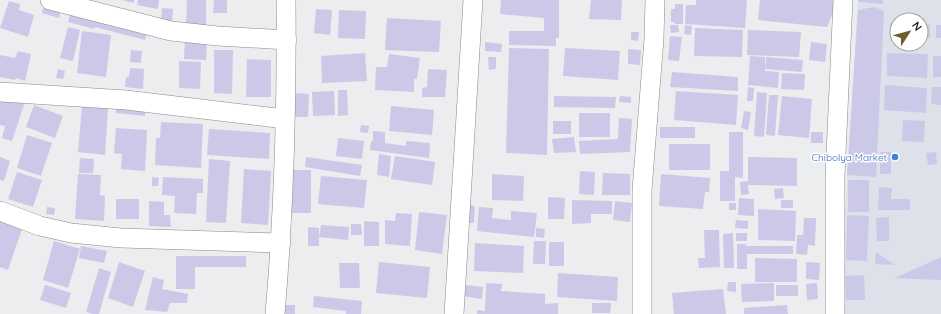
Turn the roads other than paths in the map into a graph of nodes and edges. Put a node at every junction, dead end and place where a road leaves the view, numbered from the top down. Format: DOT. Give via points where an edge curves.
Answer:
graph roads {
  1 [pos="50,0"];
  2 [pos="286,0"];
  3 [pos="473,0"];
  4 [pos="655,0"];
  5 [pos="843,0"];
  6 [pos="287,40"];
  7 [pos="0,92"];
  8 [pos="285,119"];
  9 [pos="0,211"];
  10 [pos="281,243"];
  11 [pos="275,314"];
  12 [pos="454,314"];
  13 [pos="642,314"];
  14 [pos="836,314"];
  1 -- 6 [label="street" via="171,31"];
  2 -- 6 [label="street"];
  3 -- 12 [label="street"];
  4 -- 13 [label="street" via="642,190"];
  5 -- 14 [label="street" via="836,176"];
  6 -- 8 [label="street"];
  7 -- 8 [label="street" via="126,100"];
  8 -- 10 [label="street"];
  9 -- 10 [label="street" via="40,226 71,233 121,238"];
  10 -- 11 [label="street"];
}
